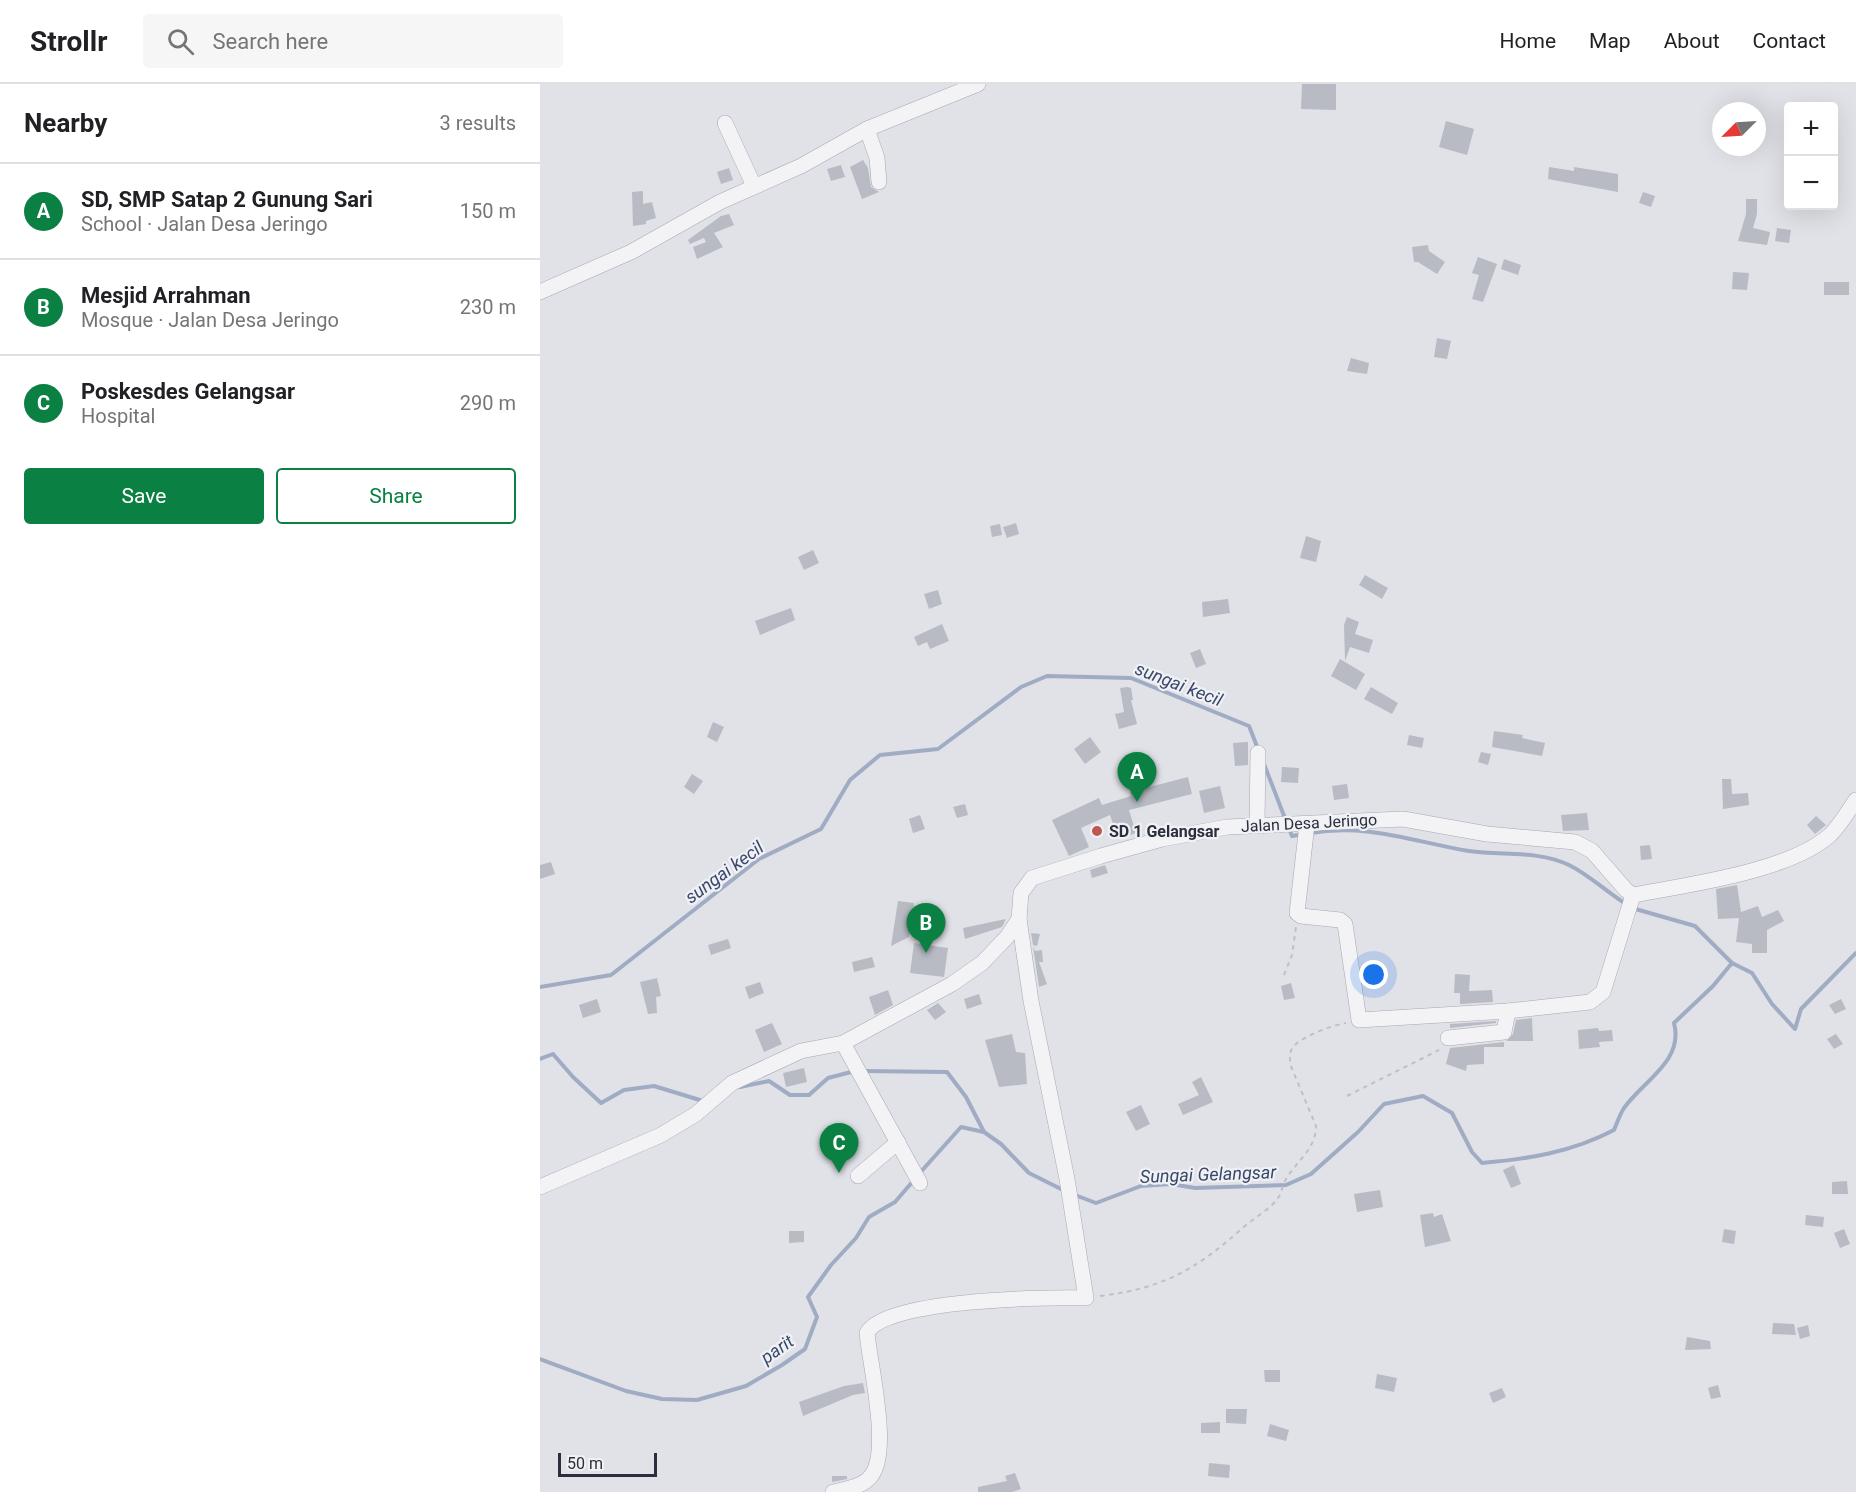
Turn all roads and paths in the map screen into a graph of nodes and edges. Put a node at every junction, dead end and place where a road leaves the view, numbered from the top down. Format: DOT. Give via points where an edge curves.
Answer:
graph roads {
  1 [pos="978,84"];
  2 [pos="725,123"];
  3 [pos="867,129"];
  4 [pos="879,182"];
  5 [pos="754,186"];
  6 [pos="540,292"];
  7 [pos="1258,753"];
  8 [pos="1856,800"];
  9 [pos="1257,826"];
  10 [pos="1305,830"];
  11 [pos="1633,895"];
  12 [pos="1301,916"];
  13 [pos="1019,918"];
  14 [pos="1284,975"];
  15 [pos="1508,1011"];
  16 [pos="1359,1020"];
  17 [pos="1448,1038"];
  18 [pos="843,1043"];
  19 [pos="1347,1096"];
  20 [pos="898,1142"];
  21 [pos="858,1176"];
  22 [pos="920,1183"];
  23 [pos="540,1187"];
  24 [pos="1086,1298"];
  25 [pos="833,1492"];
  1 -- 3 [label="street"];
  2 -- 5 [label="street"];
  3 -- 4 [label="street" via="877,158"];
  3 -- 5 [label="street" via="801,166"];
  5 -- 6 [label="street" via="631,252"];
  7 -- 9 [label="street"];
  8 -- 11 [label="street" via="1830,834 1776,863"];
  9 -- 10 [label="street, Jalan Desa Jeringo"];
  9 -- 13 [label="street, Jalan Desa Jeringo" via="1227,827 1162,839 1032,878 1022,893"];
  10 -- 11 [label="street, Jalan Desa Jeringo" via="1403,819 1486,834 1575,843 1592,851"];
  10 -- 12 [label="street" via="1296,909"];
  11 -- 15 [label="street" via="1599,997 1590,1002"];
  12 -- 14 [label="path"];
  12 -- 16 [label="street" via="1340,920 1345,924"];
  13 -- 18 [label="street, Jalan Desa Jeringo" via="998,948 973,970"];
  13 -- 24 [label="street"];
  15 -- 16 [label="street"];
  15 -- 17 [label="street" via="1504,1032"];
  16 -- 24 [label="path" via="1334,1025 1295,1045 1290,1053 1290,1064 1316,1132 1306,1155 1284,1182 1278,1199 1209,1258 1163,1283 1130,1293"];
  17 -- 19 [label="path" via="1434,1054"];
  18 -- 20 [label="street"];
  18 -- 23 [label="street, Jalan Desa Jeringo" via="801,1051 732,1083 696,1114 661,1135"];
  20 -- 21 [label="street"];
  20 -- 22 [label="street"];
  24 -- 25 [label="street" via="1037,1296 940,1305 872,1327 867,1333 880,1451 872,1475 863,1483"];
}
